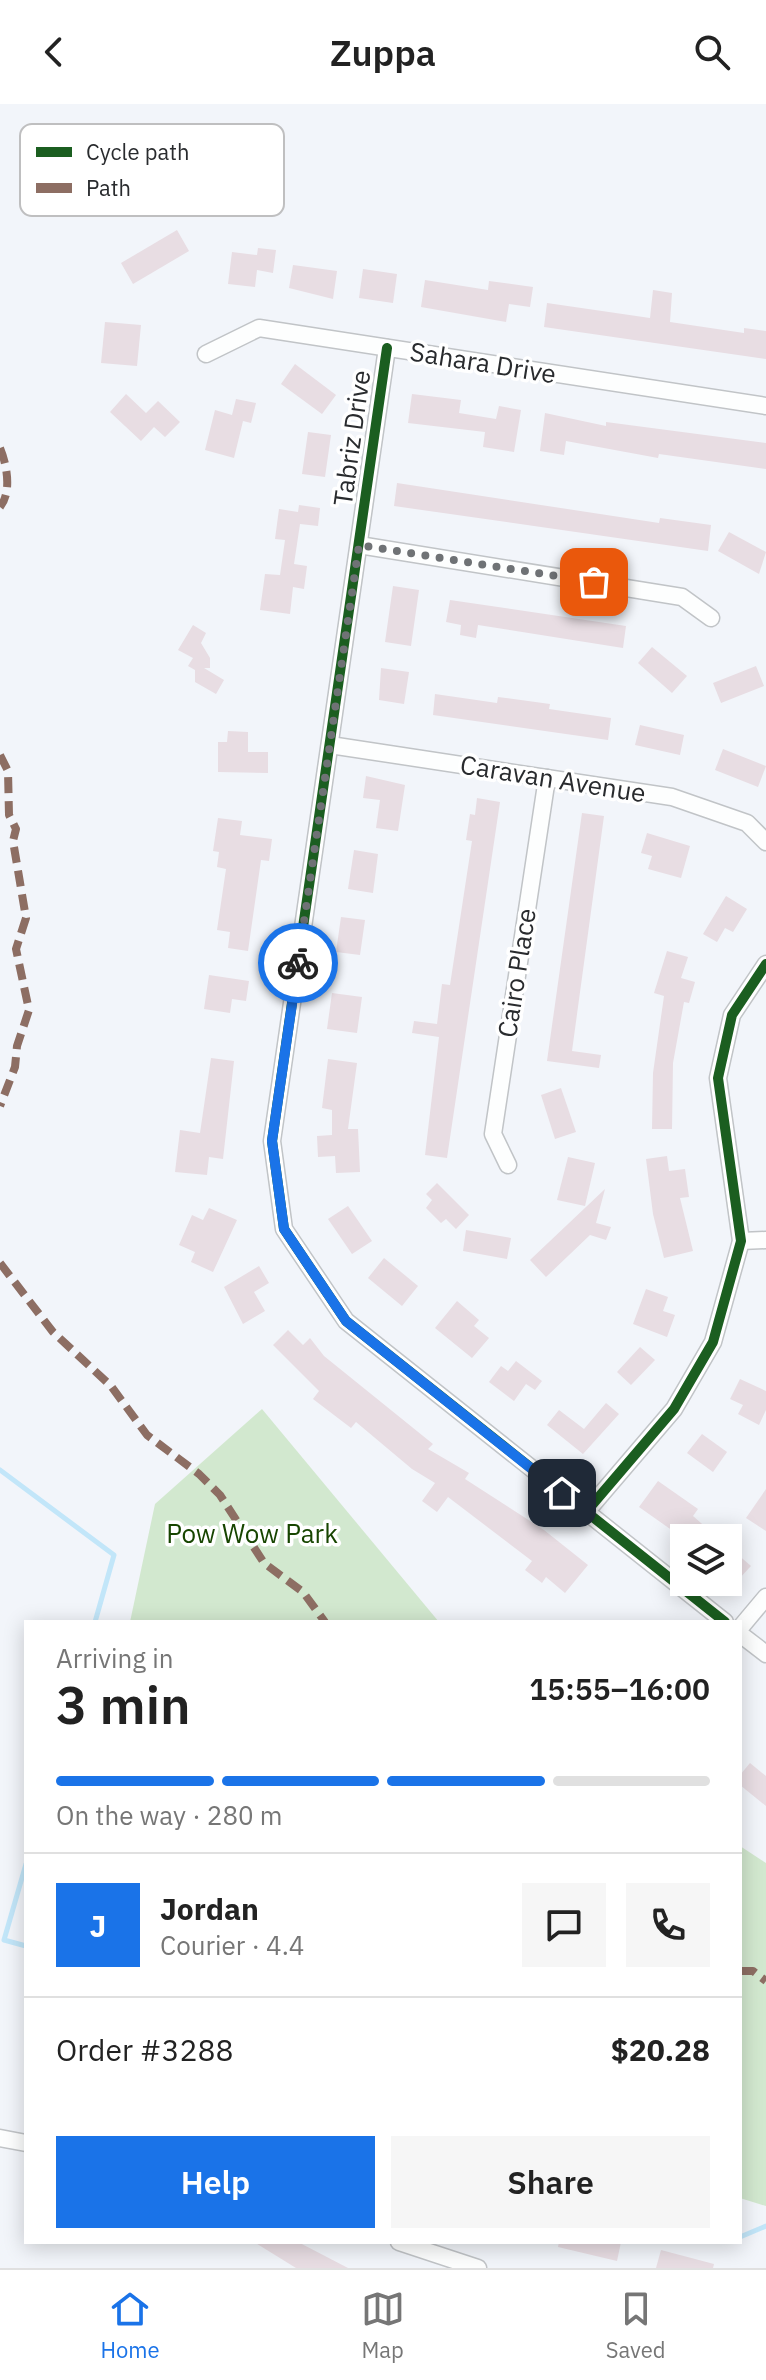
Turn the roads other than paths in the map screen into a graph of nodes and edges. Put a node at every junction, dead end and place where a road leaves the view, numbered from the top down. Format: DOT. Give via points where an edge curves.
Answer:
graph roads {
  1 [pos="387,348"];
  2 [pos="206,354"];
  3 [pos="766,406"];
  4 [pos="359,545"];
  5 [pos="711,618"];
  6 [pos="330,745"];
  7 [pos="547,778"];
  8 [pos="766,842"];
  9 [pos="766,964"];
  10 [pos="508,1165"];
  11 [pos="766,1240"];
  12 [pos="741,1241"];
  13 [pos="586,1512"];
  14 [pos="766,1597"];
  15 [pos="722,1620"];
  16 [pos="742,1626"];
  17 [pos="742,1636"];
  18 [pos="766,1654"];
  19 [pos="0,2138"];
  20 [pos="24,2143"];
  21 [pos="405,2244"];
  22 [pos="478,2268"];
  1 -- 2 [label="street, Sahara Drive" via="259,328"];
  1 -- 3 [label="street, Sahara Drive"];
  1 -- 4 [label="street, Tabriz Drive"];
  4 -- 5 [label="street" via="682,597"];
  4 -- 6 [label="street, Tabriz Drive"];
  6 -- 7 [label="street, Caravan Avenue"];
  6 -- 13 [label="street, Tabriz Drive" via="272,1141 284,1229 346,1321"];
  7 -- 8 [label="street, Caravan Avenue" via="672,797 747,823"];
  7 -- 10 [label="street, Cairo Place" via="493,1134"];
  9 -- 12 [label="street" via="732,1015 718,1078"];
  11 -- 12 [label="street"];
  12 -- 13 [label="street" via="713,1342 674,1409"];
  13 -- 15 [label="street, Tabriz Drive"];
  14 -- 16 [label="street"];
  17 -- 18 [label="street"];
  19 -- 20 [label="street"];
  21 -- 22 [label="street"];
}
